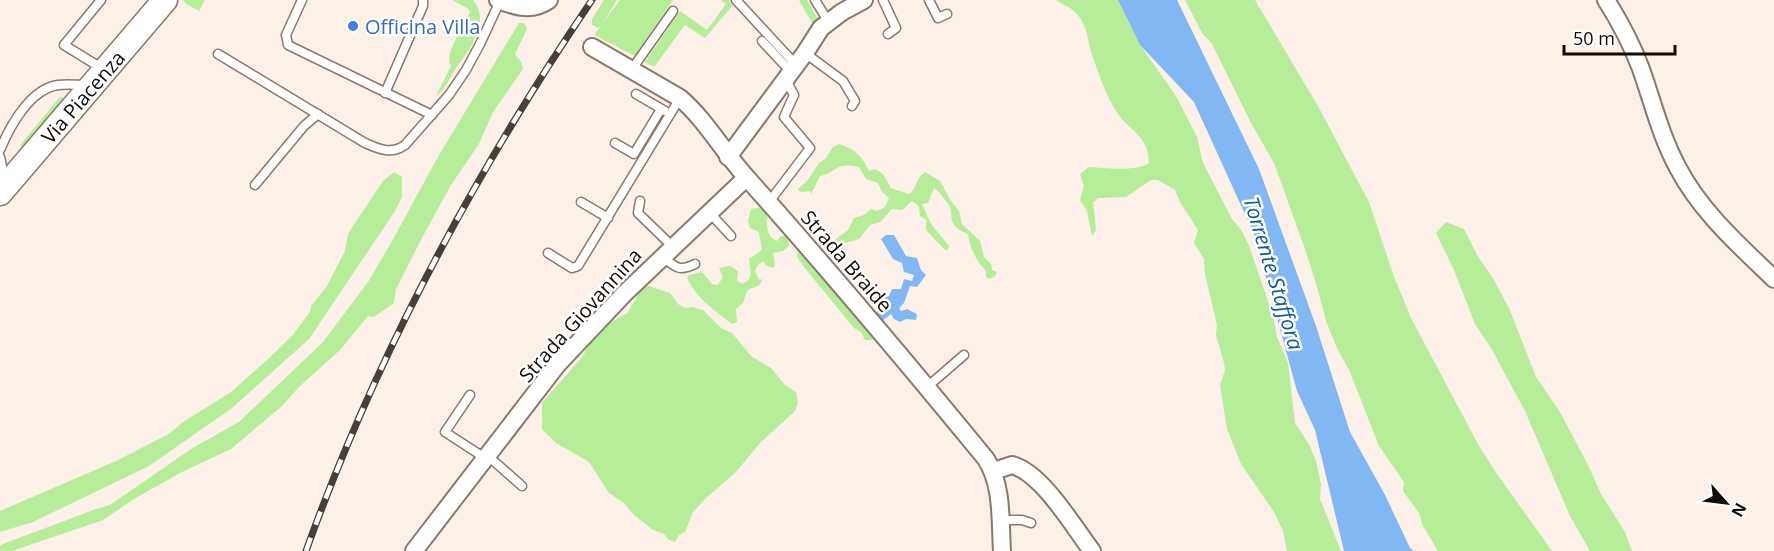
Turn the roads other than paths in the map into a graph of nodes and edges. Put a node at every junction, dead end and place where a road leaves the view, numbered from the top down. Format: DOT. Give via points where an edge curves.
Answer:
graph roads {
  1 [pos="102,0"];
  2 [pos="165,0"];
  3 [pos="302,0"];
  4 [pos="423,0"];
  5 [pos="499,0"];
  6 [pos="549,0"];
  7 [pos="736,0"];
  8 [pos="814,0"];
  9 [pos="883,0"];
  10 [pos="929,0"];
  11 [pos="1606,0"];
  12 [pos="858,1"];
  13 [pos="674,11"];
  14 [pos="947,14"];
  15 [pos="828,21"];
  16 [pos="888,34"];
  17 [pos="762,41"];
  18 [pos="592,47"];
  19 [pos="218,54"];
  20 [pos="794,67"];
  21 [pos="632,69"];
  22 [pos="100,78"];
  23 [pos="385,93"];
  24 [pos="636,94"];
  25 [pos="680,98"];
  26 [pos="852,106"];
  27 [pos="661,109"];
  28 [pos="318,114"];
  29 [pos="671,114"];
  30 [pos="432,115"];
  31 [pos="615,143"];
  32 [pos="0,150"];
  33 [pos="0,157"];
  34 [pos="728,157"];
  35 [pos="746,178"];
  36 [pos="255,185"];
  37 [pos="3,189"];
  38 [pos="640,201"];
  39 [pos="581,202"];
  40 [pos="769,202"];
  41 [pos="709,212"];
  42 [pos="608,218"];
  43 [pos="731,236"];
  44 [pos="668,252"];
  45 [pos="548,253"];
  46 [pos="695,264"];
  47 [pos="1774,279"];
  48 [pos="964,355"];
  49 [pos="927,387"];
  50 [pos="470,395"];
  51 [pos="487,457"];
  52 [pos="994,471"];
  53 [pos="522,486"];
  54 [pos="1000,520"];
  55 [pos="1031,523"];
  56 [pos="414,551"];
  57 [pos="1002,551"];
  58 [pos="1092,551"];
  1 -- 22 [label="lane" via="64,45"];
  2 -- 22 [label="main road, Via Piacenza"];
  3 -- 23 [label="lane" via="286,35 288,45"];
  4 -- 23 [label="lane"];
  5 -- 6 [label="street" via="519,7 539,7"];
  5 -- 30 [label="lane" via="466,70"];
  7 -- 20 [label="lane"];
  8 -- 15 [label="lane"];
  9 -- 16 [label="lane" via="896,28"];
  10 -- 14 [label="lane" via="938,18"];
  11 -- 47 [label="street" via="1640,68 1678,169 1713,219"];
  12 -- 15 [label="street"];
  13 -- 21 [label="lane"];
  15 -- 20 [label="street"];
  17 -- 20 [label="lane"];
  18 -- 21 [label="street, Strada Braide"];
  19 -- 28 [label="lane"];
  20 -- 26 [label="lane" via="843,81 855,100"];
  20 -- 34 [label="street"];
  20 -- 40 [label="lane" via="786,84 794,95 784,117 810,148"];
  21 -- 25 [label="street, Strada Braide"];
  22 -- 32 [label="lane" via="39,92 10,125"];
  22 -- 37 [label="main road, Via Piacenza"];
  23 -- 30 [label="lane"];
  24 -- 27 [label="lane"];
  25 -- 29 [label="lane"];
  25 -- 34 [label="street, Strada Braide" via="692,107"];
  27 -- 29 [label="lane"];
  27 -- 31 [label="lane" via="634,154"];
  28 -- 30 [label="lane" via="365,143 389,151 405,145"];
  28 -- 36 [label="lane"];
  29 -- 42 [label="lane"];
  33 -- 37 [label="lane"];
  34 -- 35 [label="street, Strada Braide"];
  35 -- 40 [label="street, Strada Braide"];
  35 -- 41 [label="street, Strada Giovannina"];
  38 -- 44 [label="lane" via="638,213"];
  39 -- 42 [label="lane"];
  40 -- 49 [label="street, Strada Braide"];
  41 -- 43 [label="lane"];
  41 -- 44 [label="street, Strada Giovannina"];
  42 -- 45 [label="lane" via="575,268"];
  44 -- 46 [label="lane" via="676,267"];
  44 -- 51 [label="street, Strada Giovannina" via="557,365"];
  48 -- 49 [label="lane"];
  49 -- 52 [label="street, Strada Braide"];
  50 -- 51 [label="lane" via="444,432"];
  51 -- 53 [label="lane"];
  51 -- 56 [label="street, Strada Giovannina"];
  52 -- 54 [label="street, Strada Braide"];
  52 -- 58 [label="street" via="1012,465 1033,475"];
  54 -- 55 [label="lane"];
  54 -- 57 [label="street, Strada Braide"];
}
